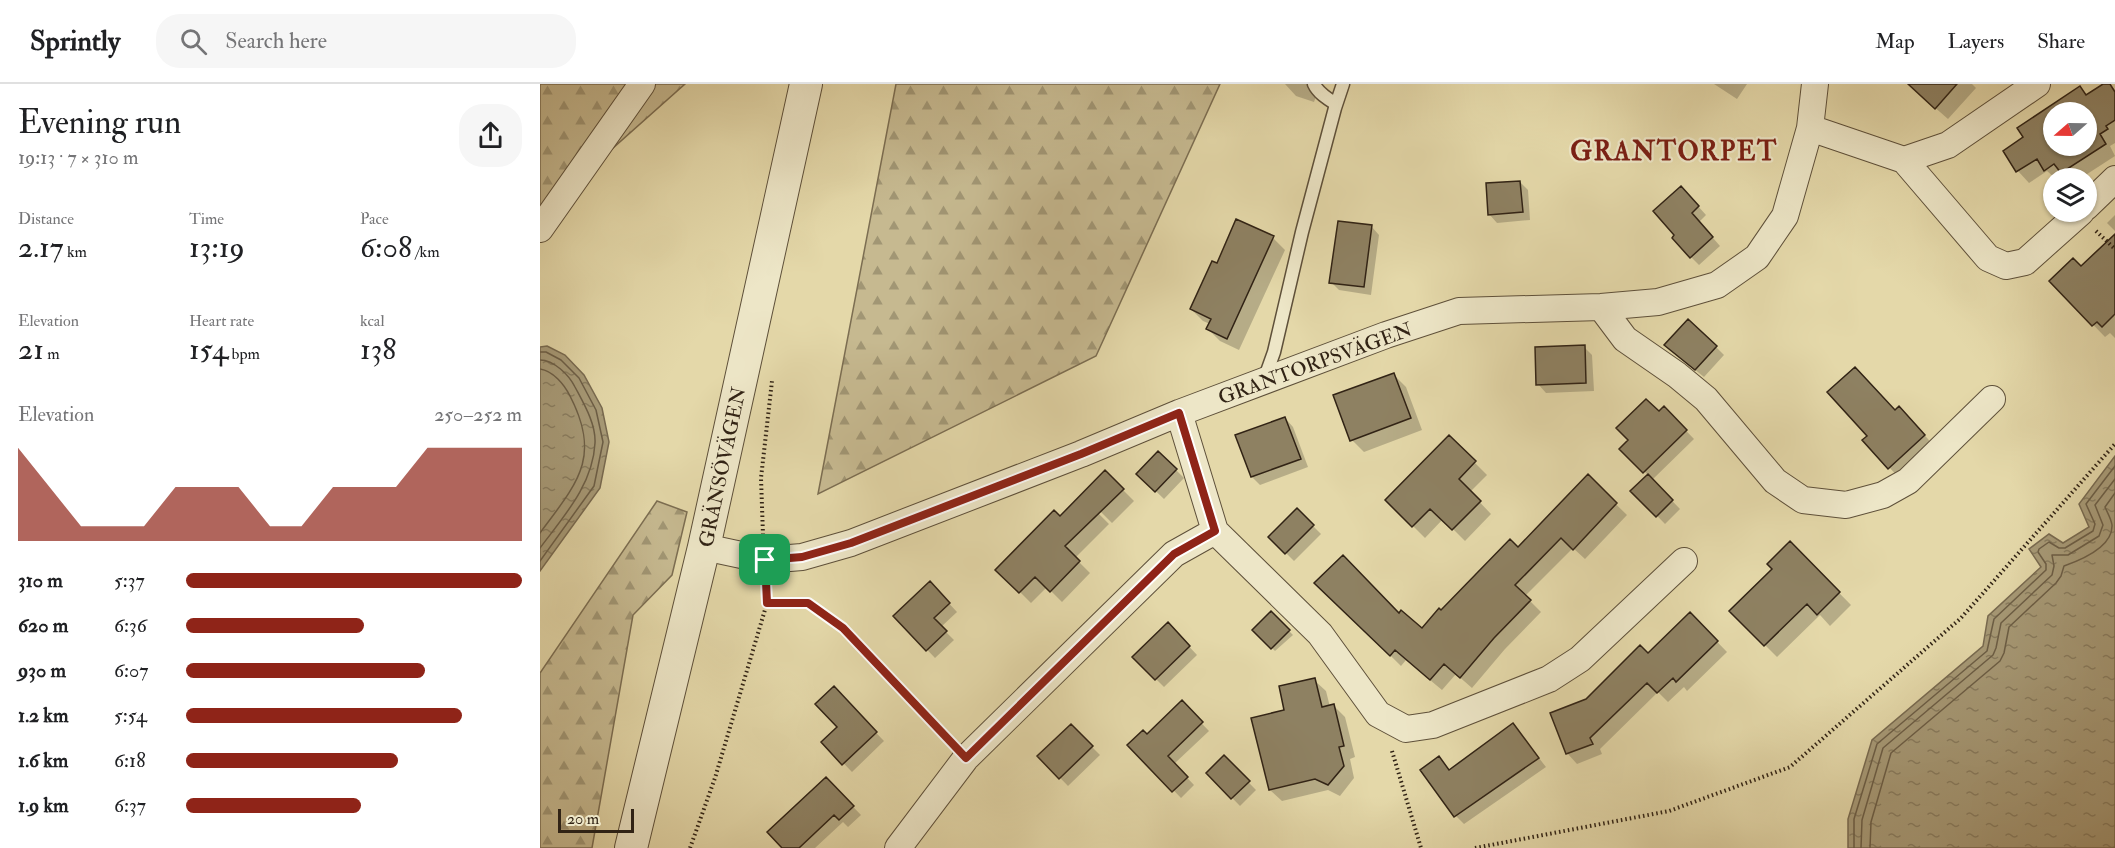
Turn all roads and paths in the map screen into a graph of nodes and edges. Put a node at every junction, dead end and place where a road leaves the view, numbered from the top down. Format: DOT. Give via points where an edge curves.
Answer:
graph roads {
  1 [pos="642,84"];
  2 [pos="806,84"];
  3 [pos="1314,84"];
  4 [pos="1343,84"];
  5 [pos="1815,84"];
  6 [pos="2037,84"];
  7 [pos="1336,104"];
  8 [pos="1810,128"];
  9 [pos="1904,160"];
  10 [pos="2115,179"];
  11 [pos="2097,196"];
  12 [pos="2070,222"];
  13 [pos="540,229"];
  14 [pos="1601,307"];
  15 [pos="773,372"];
  16 [pos="1263,381"];
  17 [pos="1992,399"];
  18 [pos="1179,413"];
  19 [pos="2115,444"];
  20 [pos="1215,531"];
  21 [pos="704,547"];
  22 [pos="765,560"];
  23 [pos="1683,561"];
  24 [pos="767,603"];
  25 [pos="1398,725"];
  26 [pos="966,758"];
  27 [pos="631,848"];
  28 [pos="690,848"];
  29 [pos="898,848"];
  30 [pos="1420,848"];
  31 [pos="1475,848"];
  1 -- 13 [label="street"];
  2 -- 21 [label="street, GRÄNSÖVÄGEN"];
  3 -- 7 [label="lane"];
  4 -- 7 [label="lane"];
  5 -- 8 [label="street, GRANTORPSVÄGEN"];
  6 -- 9 [label="street" via="1948,145"];
  7 -- 16 [label="lane" via="1274,352"];
  8 -- 9 [label="street"];
  8 -- 14 [label="street, GRANTORPSVÄGEN" via="1785,216 1757,257 1717,285 1658,303"];
  9 -- 12 [label="street" via="1988,258 2006,266 2025,262"];
  10 -- 11 [label="street"];
  14 -- 16 [label="street, GRANTORPSVÄGEN" via="1459,311"];
  14 -- 17 [label="street" via="1625,339 1706,399 1775,481 1803,500 1846,505 1883,495 1908,482"];
  15 -- 22 [label="path" via="761,478"];
  16 -- 18 [label="street, GRANTORPSVÄGEN"];
  18 -- 20 [label="street"];
  18 -- 22 [label="street, GRANTORPSVÄGEN" via="851,543 802,557"];
  19 -- 31 [label="path" via="1961,618 1790,767 1669,811"];
  20 -- 25 [label="street" via="1320,634 1378,714"];
  20 -- 26 [label="street" via="1174,554"];
  21 -- 22 [label="street, GRANTORPSVÄGEN"];
  21 -- 27 [label="street, GRÄNSÖVÄGEN"];
  22 -- 24 [label="path"];
  23 -- 25 [label="street" via="1580,659 1549,679 1433,725 1406,729"];
  24 -- 26 [label="path" via="808,603 843,628"];
  24 -- 28 [label="path"];
  25 -- 30 [label="path" via="1390,747"];
  26 -- 29 [label="street"];
}
